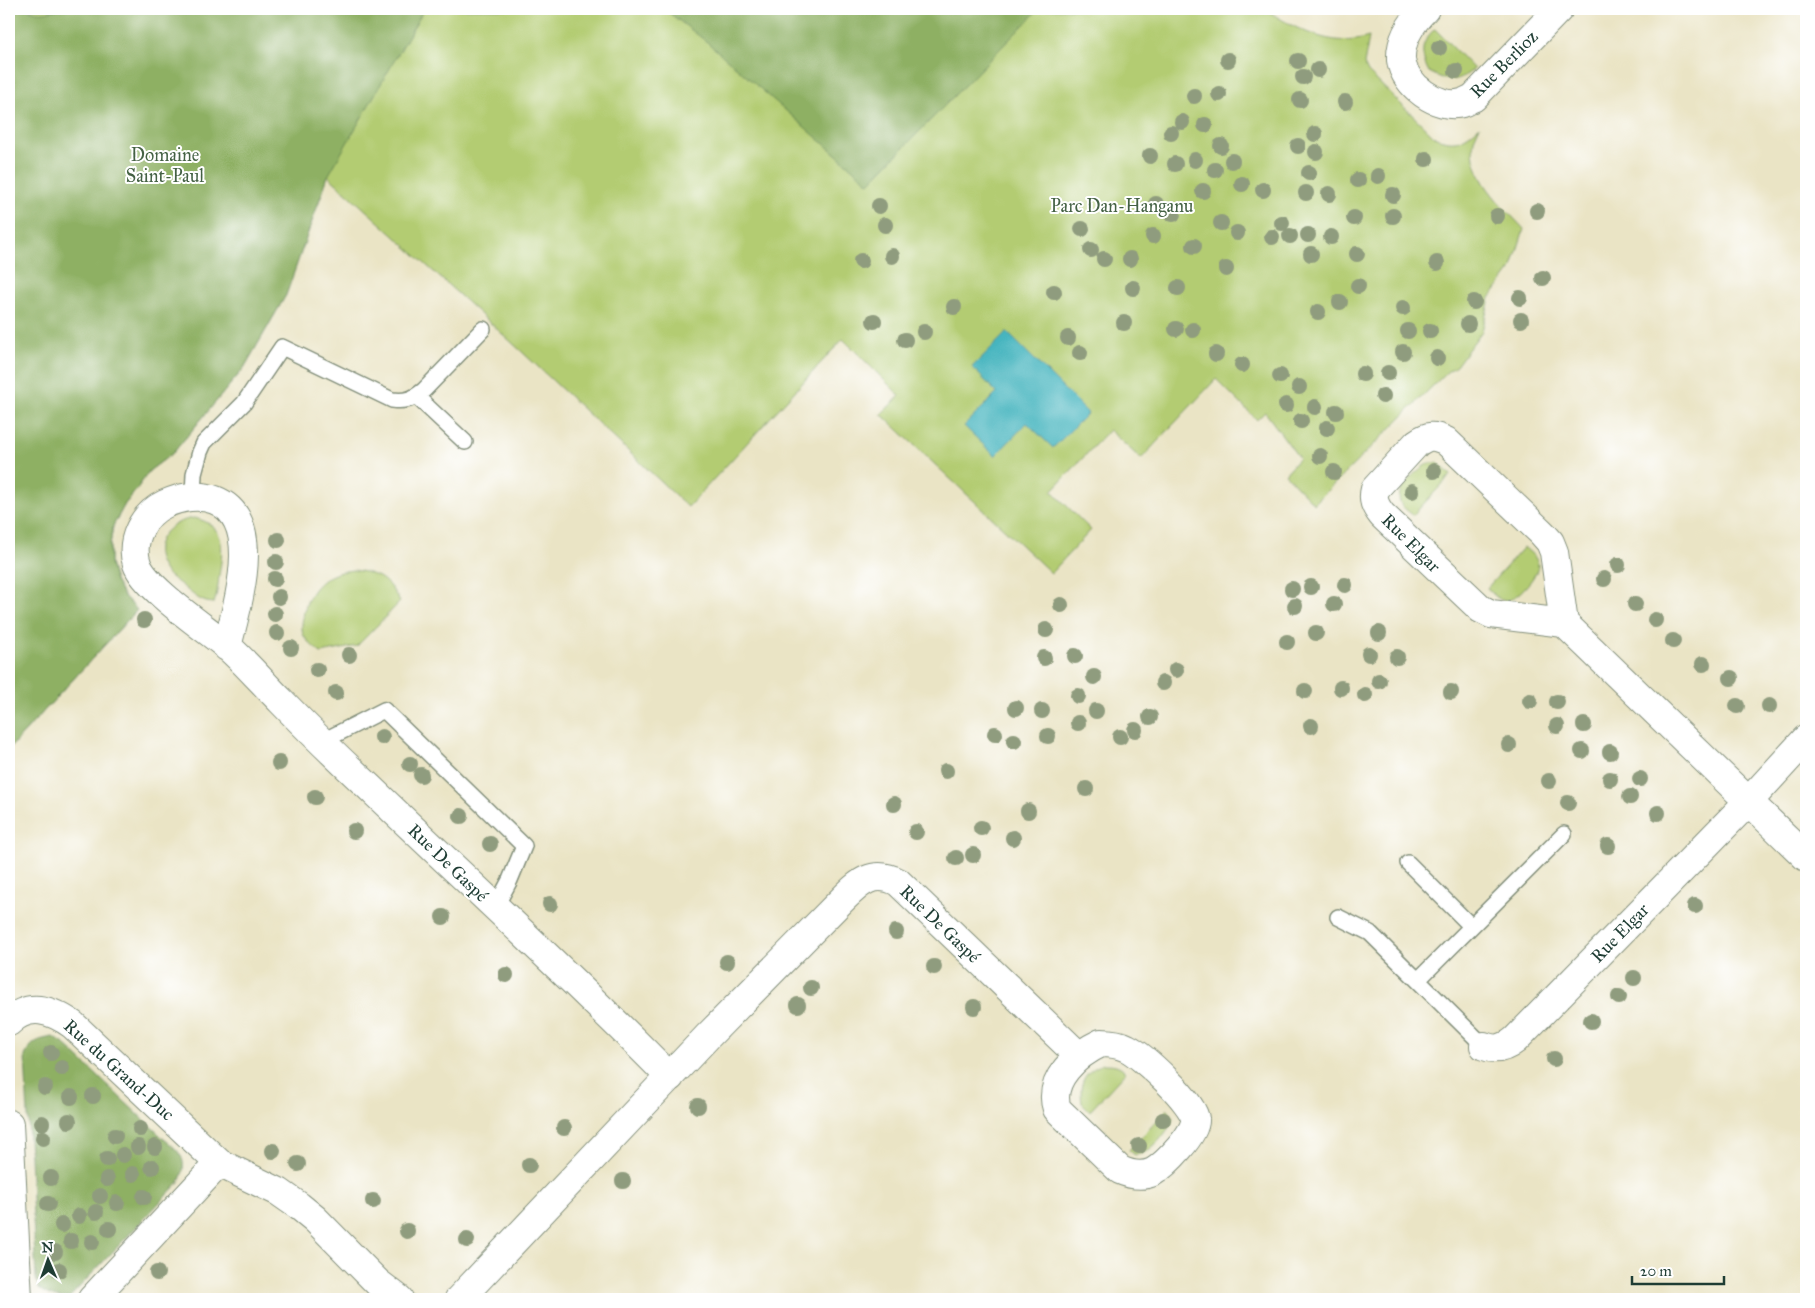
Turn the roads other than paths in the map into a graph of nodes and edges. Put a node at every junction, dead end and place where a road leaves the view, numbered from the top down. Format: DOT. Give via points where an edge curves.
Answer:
graph roads {
  1 [pos="1424,9"];
  2 [pos="1559,9"];
  3 [pos="484,329"];
  4 [pos="416,396"];
  5 [pos="465,442"];
  6 [pos="193,497"];
  7 [pos="1564,623"];
  8 [pos="227,646"];
  9 [pos="1806,740"];
  10 [pos="321,742"];
  11 [pos="1749,801"];
  12 [pos="1564,834"];
  13 [pos="1806,857"];
  14 [pos="1408,863"];
  15 [pos="495,908"];
  16 [pos="1338,917"];
  17 [pos="1471,926"];
  18 [pos="1418,980"];
  19 [pos="9,1022"];
  20 [pos="1484,1046"];
  21 [pos="1079,1056"];
  22 [pos="670,1077"];
  23 [pos="9,1124"];
  24 [pos="219,1163"];
  25 [pos="18,1299"];
  26 [pos="92,1299"];
  27 [pos="399,1299"];
  28 [pos="459,1299"];
  1 -- 2 [label="street, Rue Berlioz" via="1408,30 1401,62 1405,73 1424,94 1450,104 1473,98"];
  3 -- 4 [label="lane"];
  4 -- 5 [label="lane"];
  4 -- 6 [label="lane" via="403,402 392,400 282,346 244,402 204,443 194,474"];
  6 -- 8 [label="street, Rue De Gaspé" via="207,497 229,509 243,539 242,577"];
  6 -- 8 [label="street, Rue De Gaspé" via="166,503 146,519 136,541 137,565 149,582"];
  7 -- 7 [label="street, Rue Elgar" via="1550,542 1446,441 1432,435 1417,442 1375,489 1372,497 1382,515 1481,610"];
  7 -- 11 [label="street"];
  8 -- 10 [label="street, Rue De Gaspé"];
  9 -- 11 [label="street, Rue Elgar"];
  10 -- 15 [label="street, Rue De Gaspé"];
  10 -- 15 [label="lane" via="384,710 524,846"];
  11 -- 13 [label="street"];
  11 -- 20 [label="street, Rue Elgar" via="1515,1040 1498,1049"];
  12 -- 17 [label="lane"];
  14 -- 17 [label="lane"];
  15 -- 22 [label="street, Rue De Gaspé"];
  16 -- 18 [label="lane" via="1370,932"];
  17 -- 18 [label="lane"];
  18 -- 20 [label="lane"];
  19 -- 24 [label="street, Rue du Grand-Duc" via="27,1010 40,1010 63,1018"];
  21 -- 21 [label="street" via="1060,1079 1054,1100 1057,1109 1120,1170 1140,1175 1153,1172 1189,1137 1196,1119 1192,1108 1127,1048 1101,1043"];
  21 -- 22 [label="street, Rue De Gaspé" via="898,882 879,876 868,878 856,886"];
  22 -- 28 [label="street, Rue De Gaspé"];
  23 -- 25 [label="street"];
  24 -- 26 [label="street"];
  24 -- 27 [label="street, Rue du Grand-Duc" via="279,1192 299,1206 378,1283"];
}
